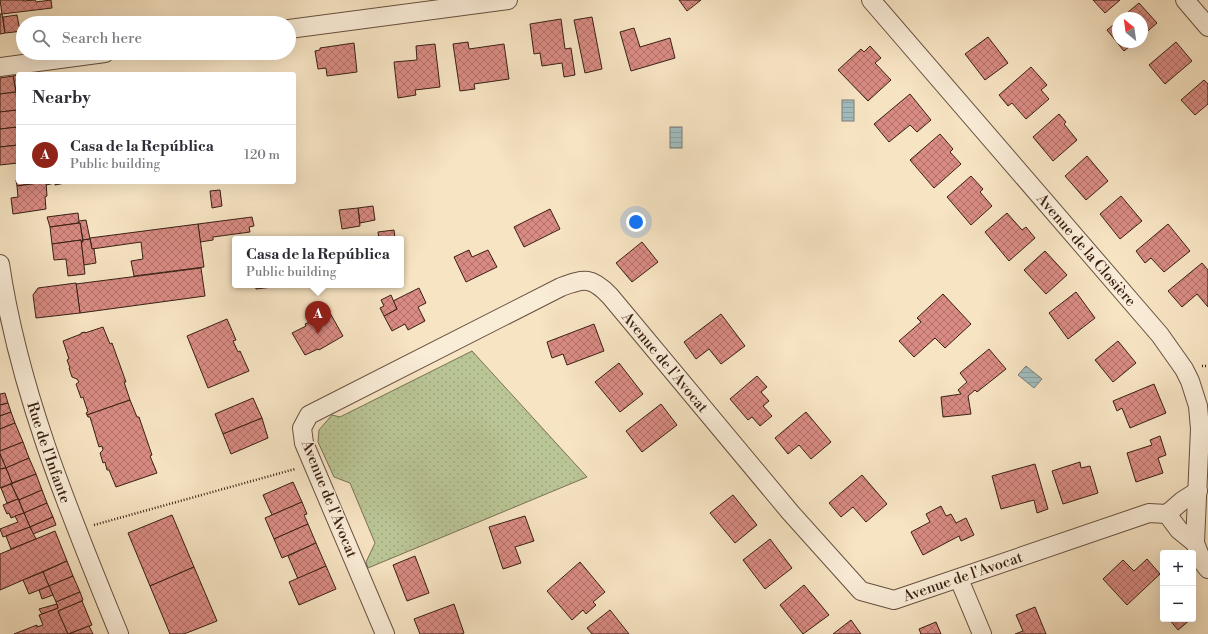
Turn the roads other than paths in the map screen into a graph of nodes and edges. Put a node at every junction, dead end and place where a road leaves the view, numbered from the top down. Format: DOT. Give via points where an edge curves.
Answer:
graph roads {
  1 [pos="508,0"];
  2 [pos="871,0"];
  3 [pos="1185,0"];
  4 [pos="1208,27"];
  5 [pos="296,28"];
  6 [pos="52,60"];
  7 [pos="0,67"];
  8 [pos="0,264"];
  9 [pos="1198,492"];
  10 [pos="1167,514"];
  11 [pos="1195,543"];
  12 [pos="1208,569"];
  13 [pos="960,579"];
  14 [pos="119,634"];
  15 [pos="385,634"];
  16 [pos="982,634"];
  1 -- 5 [label="street"];
  2 -- 9 [label="street, Avenue de la Closière" via="1160,336 1184,368 1198,406"];
  3 -- 4 [label="street"];
  6 -- 7 [label="street"];
  8 -- 14 [label="street, Rue de l'Infante" via="15,345 29,395 76,530"];
  9 -- 10 [label="street"];
  9 -- 11 [label="street, Avenue de la Closière"];
  10 -- 11 [label="street, Avenue de la Closière" via="1179,530"];
  10 -- 13 [label="street, Avenue de l'Avocat" via="1149,513"];
  11 -- 12 [label="street, Avenue de la Closière"];
  13 -- 15 [label="street, Avenue de l'Avocat" via="894,600 860,591 790,512 600,285 589,280 576,281 309,415 302,428 304,443"];
  13 -- 16 [label="street"];
}
